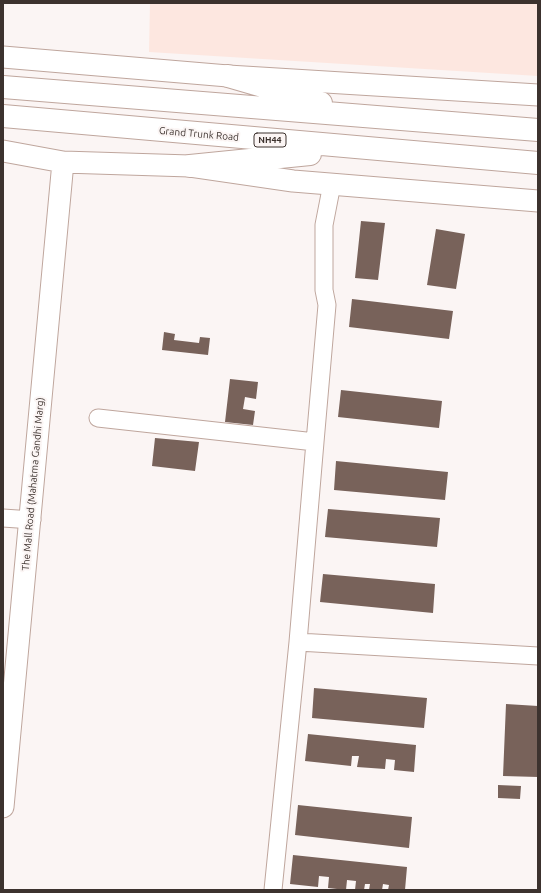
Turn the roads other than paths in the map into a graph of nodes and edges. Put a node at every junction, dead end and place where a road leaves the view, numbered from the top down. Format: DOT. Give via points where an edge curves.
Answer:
graph roads {
  1 [pos="3,57"];
  2 [pos="228,76"];
  3 [pos="3,87"];
  4 [pos="538,95"];
  5 [pos="3,116"];
  6 [pos="367,116"];
  7 [pos="538,130"];
  8 [pos="359,148"];
  9 [pos="3,151"];
  10 [pos="63,162"];
  11 [pos="538,163"];
  12 [pos="190,166"];
  13 [pos="332,184"];
  14 [pos="538,200"];
  15 [pos="98,418"];
  16 [pos="315,442"];
  17 [pos="3,518"];
  18 [pos="31,520"];
  19 [pos="298,642"];
  20 [pos="538,656"];
  21 [pos="3,806"];
  22 [pos="273,890"];
  1 -- 2 [label="street"];
  2 -- 4 [label="street"];
  2 -- 6 [label="highway"];
  3 -- 6 [label="highway"];
  5 -- 8 [label="highway, Grand Trunk Road / NH44"];
  6 -- 7 [label="highway"];
  8 -- 11 [label="highway, Grand Trunk Road / NH44"];
  8 -- 12 [label="highway"];
  9 -- 10 [label="street"];
  10 -- 12 [label="street"];
  10 -- 18 [label="street, The Mall Road (Mahatma Gandhi Marg)"];
  12 -- 13 [label="street"];
  13 -- 14 [label="street"];
  13 -- 16 [label="street" via="324,225 324,290 327,305"];
  15 -- 16 [label="street"];
  16 -- 19 [label="street"];
  17 -- 18 [label="street"];
  18 -- 21 [label="street, The Mall Road (Mahatma Gandhi Marg)"];
  19 -- 20 [label="street"];
  19 -- 22 [label="street"];
}
